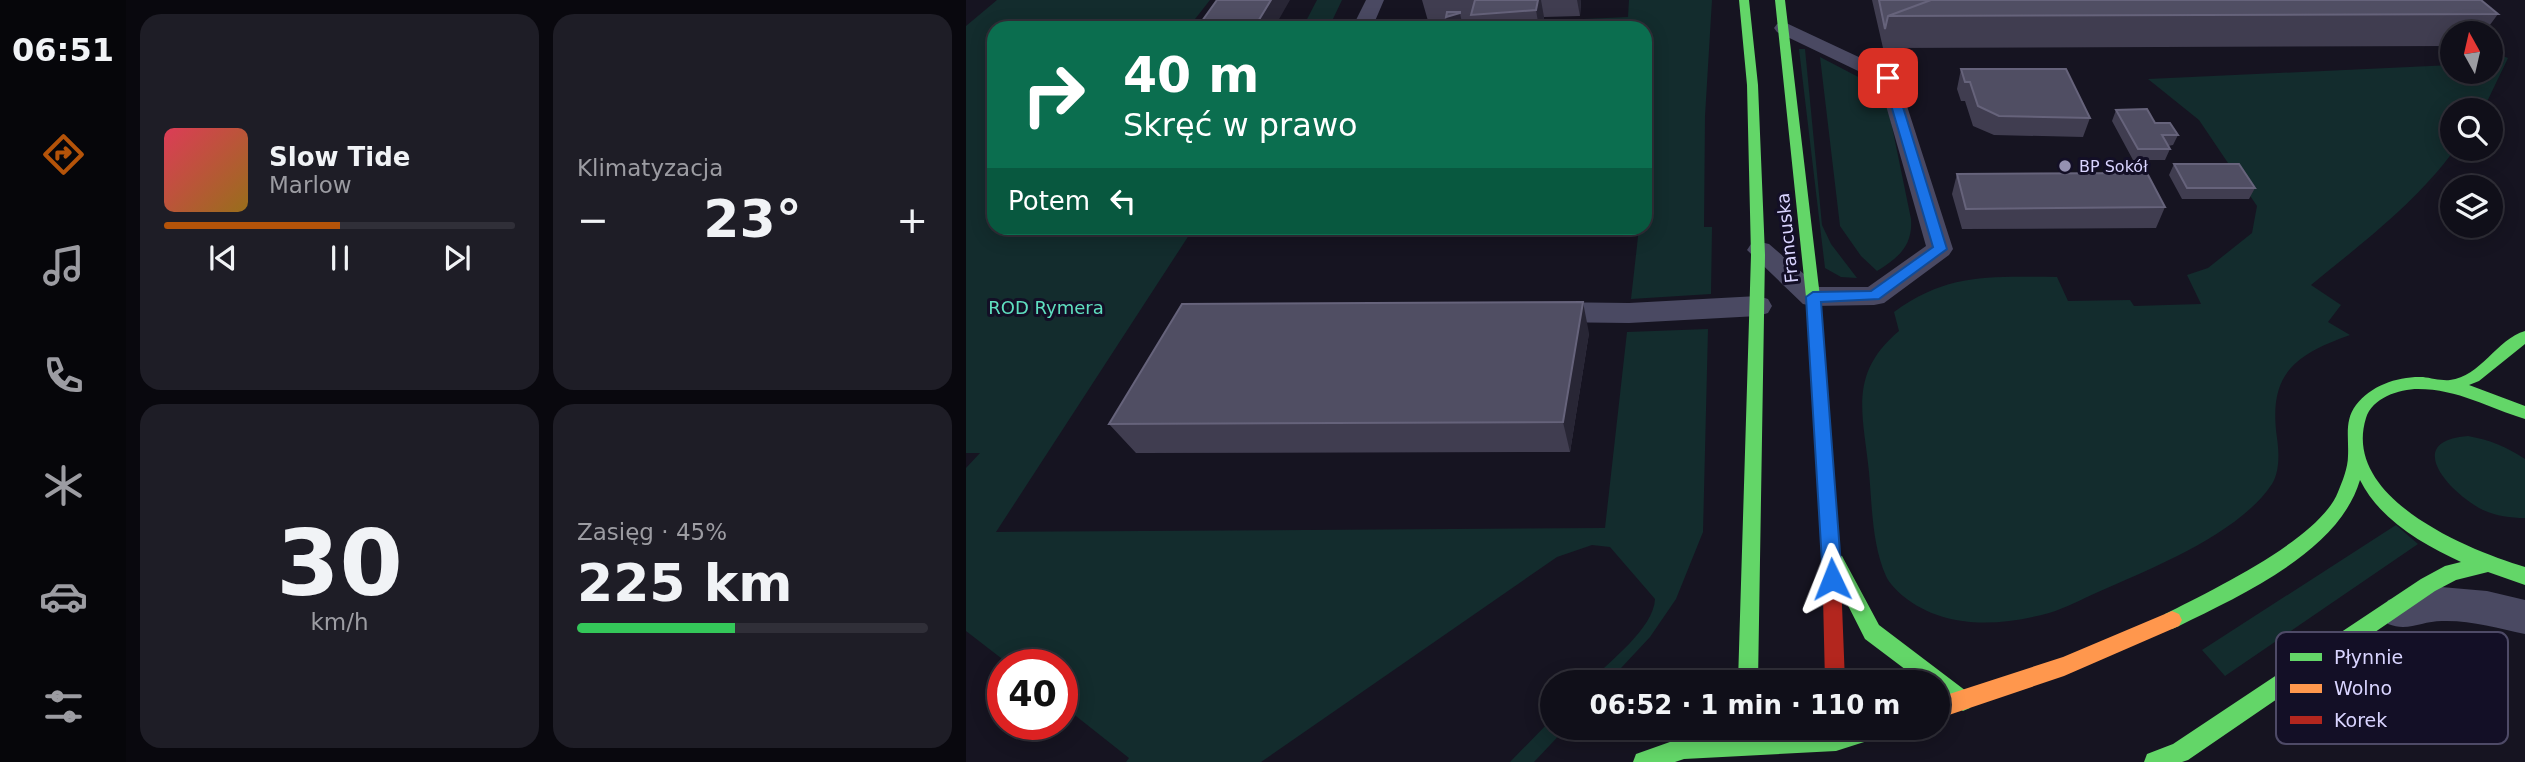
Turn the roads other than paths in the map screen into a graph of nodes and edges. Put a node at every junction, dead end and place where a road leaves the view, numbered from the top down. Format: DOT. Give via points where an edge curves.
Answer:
graph roads {
  1 [pos="1375,0"];
  2 [pos="1744,0"];
  3 [pos="1780,0"];
  4 [pos="1365,21"];
  5 [pos="1784,28"];
  6 [pos="1760,250"];
  7 [pos="1813,297"];
  8 [pos="1758,306"];
  9 [pos="1519,312"];
  10 [pos="2525,336"];
  11 [pos="2450,387"];
  12 [pos="2525,413"];
  13 [pos="2357,454"];
  14 [pos="1831,554"];
  15 [pos="2484,565"];
  16 [pos="2525,576"];
  17 [pos="2384,616"];
  18 [pos="2525,617"];
  19 [pos="2360,632"];
  20 [pos="1748,670"];
  21 [pos="1835,670"];
  22 [pos="2276,689"];
  23 [pos="1963,701"];
  24 [pos="1950,705"];
  25 [pos="1836,740"];
  26 [pos="1748,754"];
  27 [pos="2176,757"];
  28 [pos="1644,762"];
  29 [pos="2155,762"];
  1 -- 4 [label="lane"];
  2 -- 6 [label="street, Francuska" via="1753,72"];
  3 -- 5 [label="street, Francuska"];
  5 -- 7 [label="street, Francuska"];
  5 -- 7 [label="lane" via="1888,78 1940,249 1874,296"];
  6 -- 7 [label="lane"];
  6 -- 8 [label="street, Francuska"];
  7 -- 14 [label="street, Francuska"];
  8 -- 9 [label="lane" via="1629,313"];
  8 -- 20 [label="street, Francuska"];
  10 -- 11 [label="street" via="2473,377"];
  11 -- 12 [label="street"];
  11 -- 13 [label="street" via="2405,385 2372,398 2356,419"];
  13 -- 15 [label="street" via="2373,485 2402,515 2439,543"];
  13 -- 23 [label="street" via="2350,487 2334,517 2308,540 2214,601 2110,649"];
  14 -- 21 [label="street, Francuska"];
  14 -- 23 [label="street" via="1872,632"];
  15 -- 16 [label="street"];
  15 -- 17 [label="street" via="2452,572"];
  17 -- 18 [label="lane" via="2441,604"];
  17 -- 19 [label="street"];
  22 -- 27 [label="street"];
  23 -- 24 [label="street"];
  25 -- 26 [label="street"];
  26 -- 28 [label="street" via="1684,748"];
  27 -- 29 [label="street"];
}
